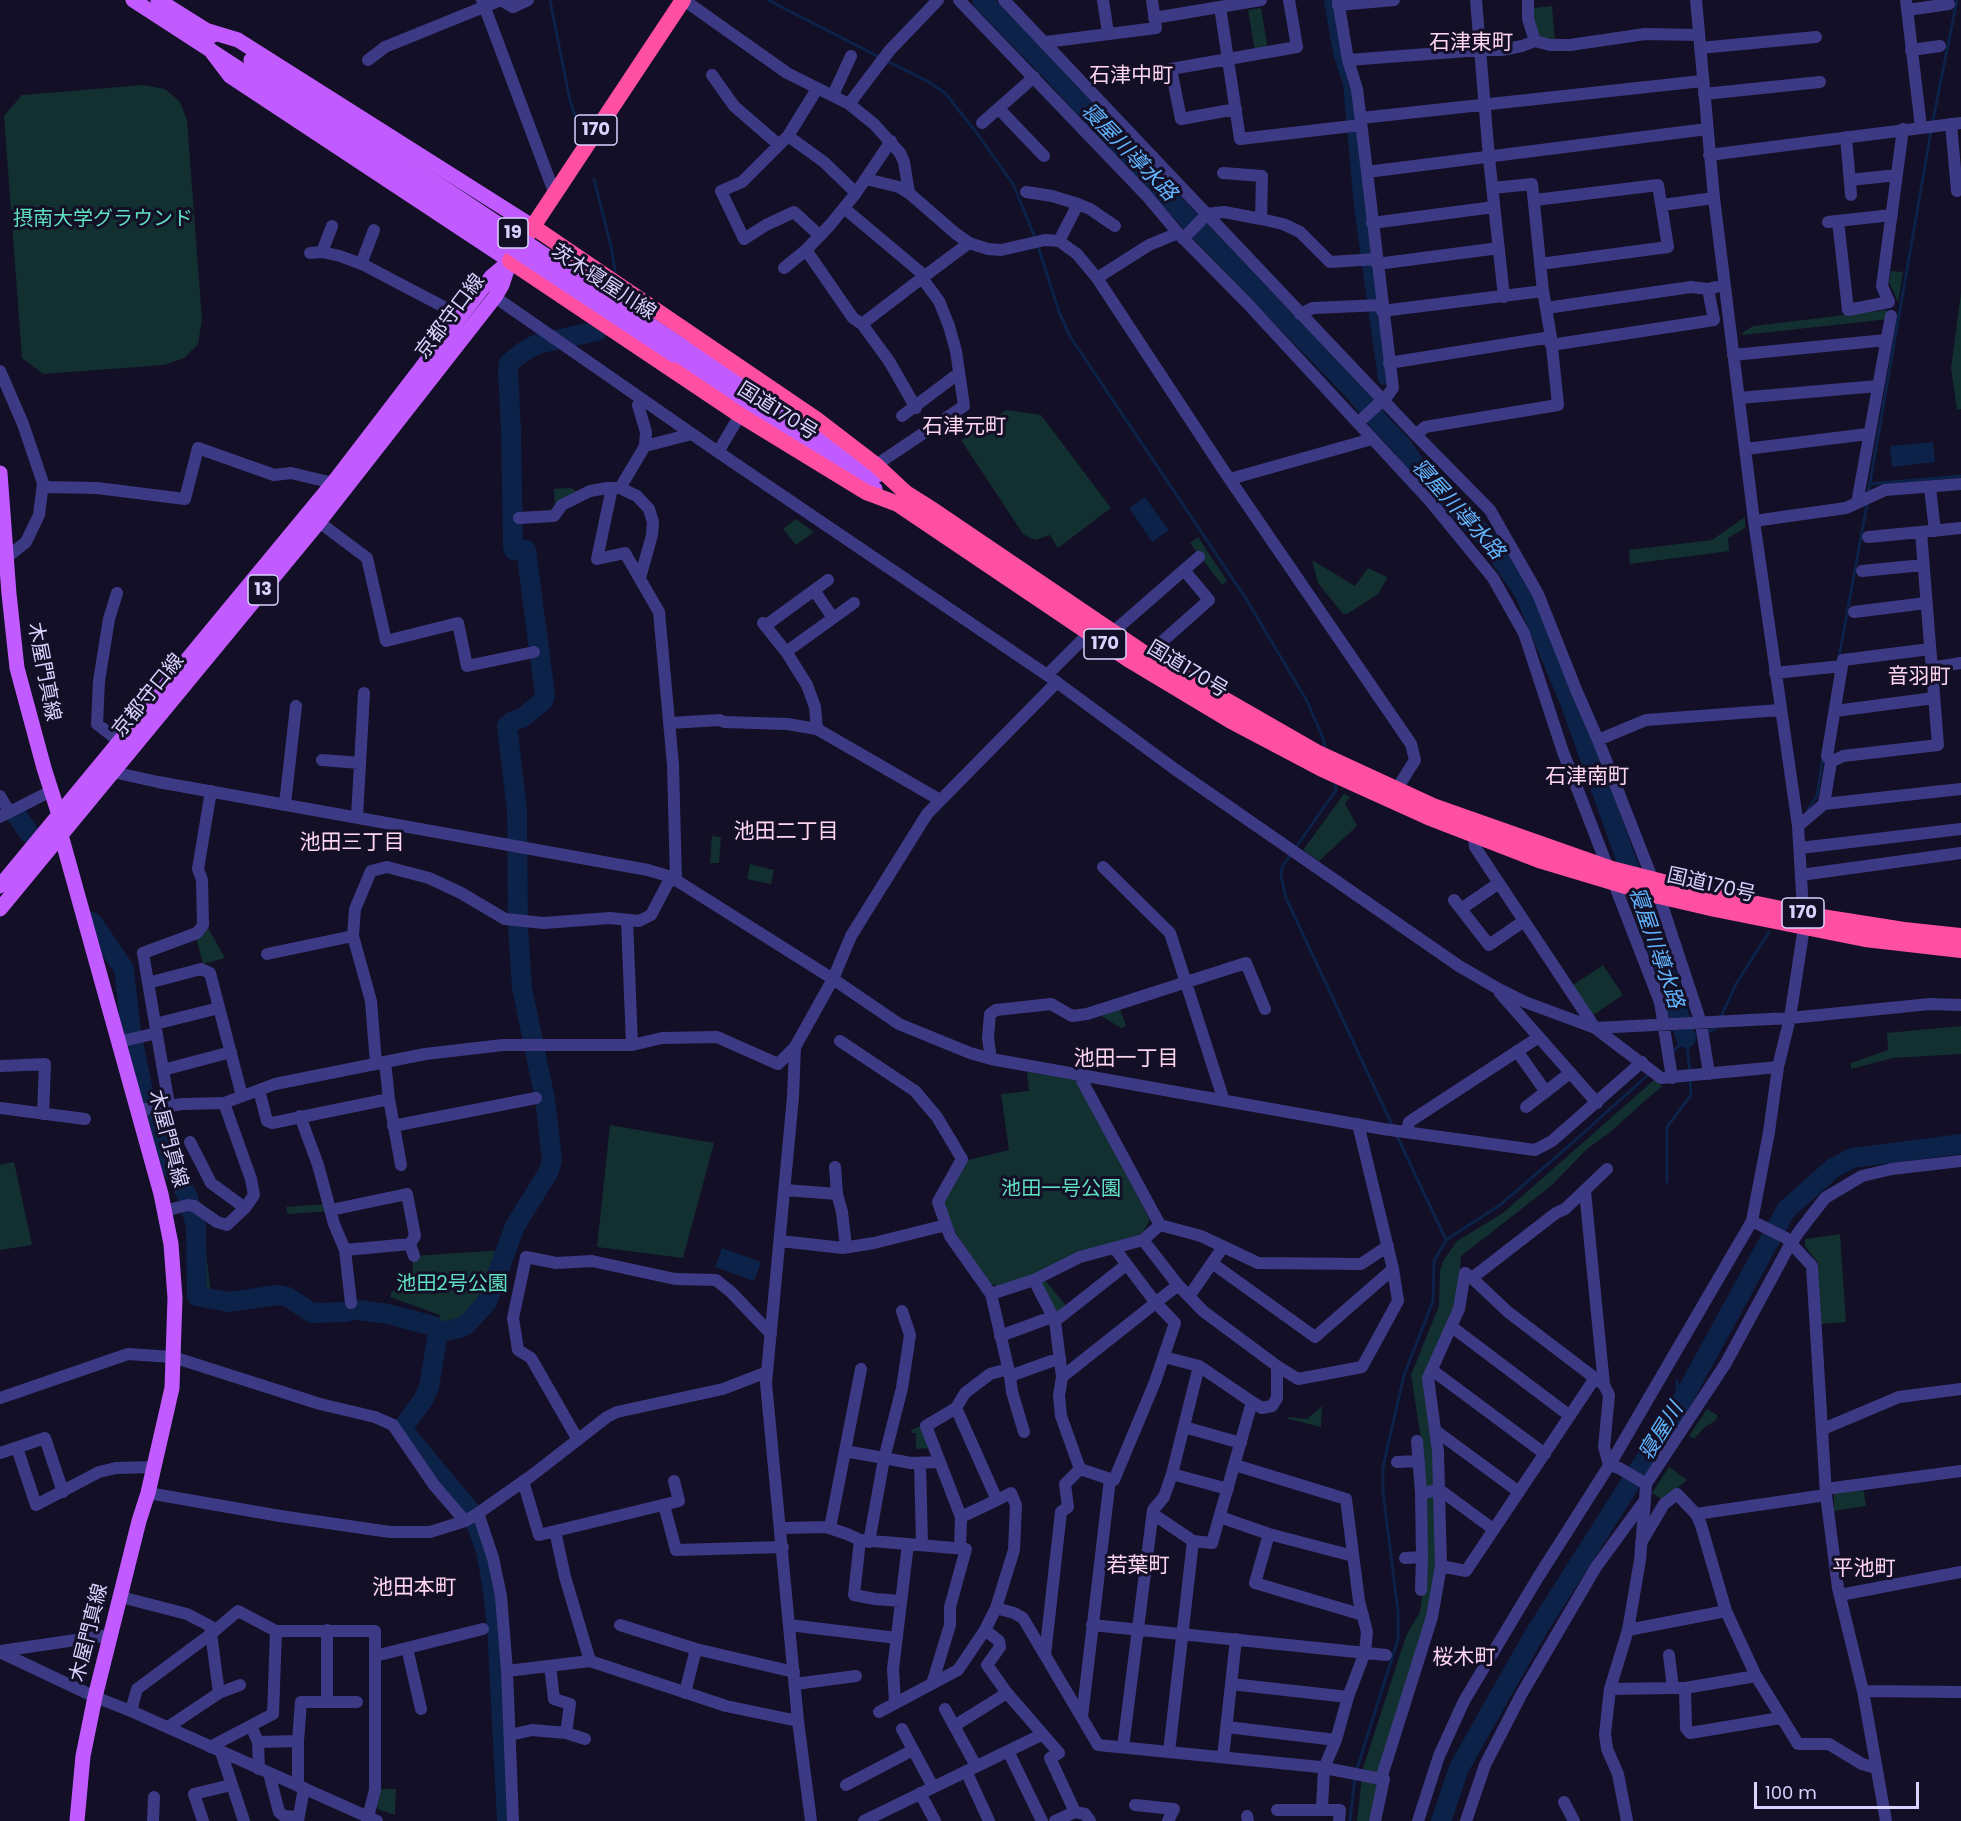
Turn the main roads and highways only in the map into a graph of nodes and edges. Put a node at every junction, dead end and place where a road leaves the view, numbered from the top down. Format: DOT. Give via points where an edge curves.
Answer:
graph roads {
  1 [pos="133,0"];
  2 [pos="158,0"];
  3 [pos="684,0"];
  4 [pos="205,30"];
  5 [pos="208,47"];
  6 [pos="339,126"];
  7 [pos="532,226"];
  8 [pos="510,261"];
  9 [pos="0,473"];
  10 [pos="902,499"];
  11 [pos="4,560"];
  12 [pos="1394,794"];
  13 [pos="59,815"];
  14 [pos="61,835"];
  15 [pos="0,886"];
  16 [pos="0,909"];
  17 [pos="1804,920"];
  18 [pos="1961,936"];
  19 [pos="1961,950"];
  20 [pos="77,1821"];
  1 -- 5 [label="main road, 茨木寝屋川線 / 19"];
  2 -- 4 [label="main road, 茨木寝屋川線 / 19"];
  3 -- 7 [label="highway, 170"];
  4 -- 6 [label="main road, 茨木寝屋川線 / 19"];
  4 -- 7 [label="main road, 19" via="238,39"];
  5 -- 6 [label="main road, 茨木寝屋川線 / 19"];
  5 -- 8 [label="main road, 19" via="230,76"];
  6 -- 10 [label="main road, 茨木寝屋川線 / 19, bridge"];
  7 -- 8 [label="highway, 170"];
  7 -- 10 [label="highway, 国道170号 / 170" via="816,419 876,465"];
  8 -- 10 [label="highway, 国道170号 / 170" via="740,415 866,492"];
  8 -- 13 [label="main road, 京都守口線 / 13" via="491,277 333,483"];
  8 -- 14 [label="main road, 京都守口線 / 13" via="495,297 320,522"];
  9 -- 11 [label="main road, 木屋門真線"];
  10 -- 12 [label="highway, 国道170号 / 170" via="933,510 1147,655"];
  10 -- 12 [label="highway, 国道170号 / 170" via="1089,633 1231,721 1346,780"];
  11 -- 13 [label="main road, 木屋門真線" via="17,668"];
  12 -- 17 [label="highway, 国道170号 / 170" via="1432,806 1473,828 1613,876"];
  13 -- 14 [label="main road, 木屋門真線"];
  13 -- 15 [label="main road, 京都守口線 / 13"];
  14 -- 16 [label="main road, 京都守口線 / 13"];
  14 -- 20 [label="main road, 木屋門真線" via="127,1040 138,1110 171,1244 175,1298 172,1388 95,1697 83,1756"];
  17 -- 18 [label="highway, 国道170号 / 170"];
  17 -- 19 [label="highway, 国道170号 / 170" via="1864,939"];
}
